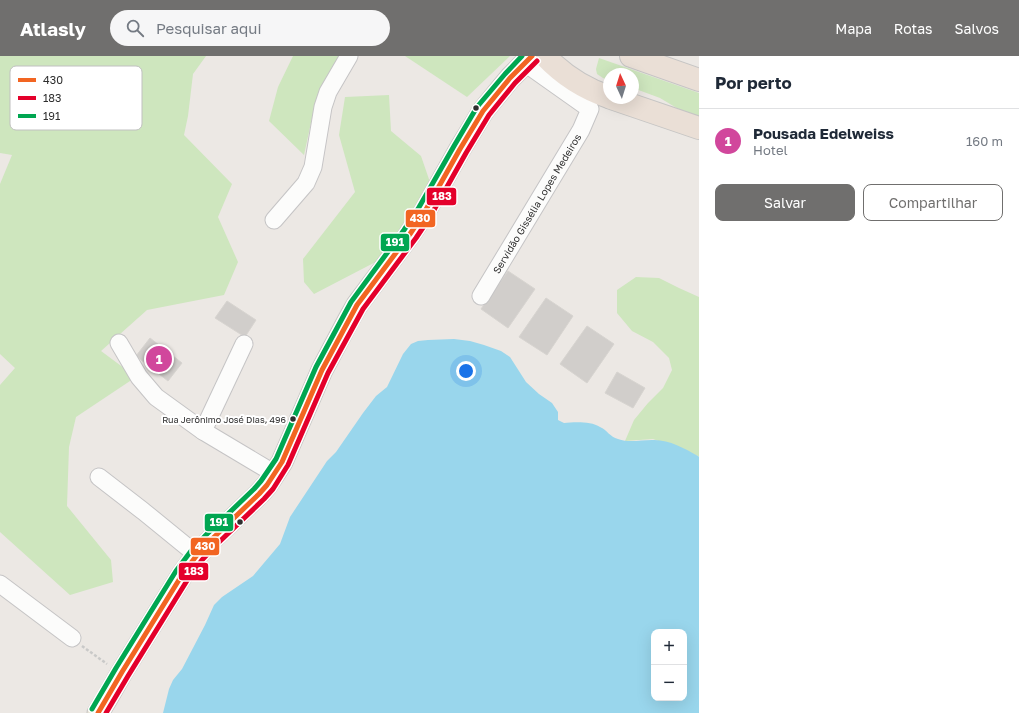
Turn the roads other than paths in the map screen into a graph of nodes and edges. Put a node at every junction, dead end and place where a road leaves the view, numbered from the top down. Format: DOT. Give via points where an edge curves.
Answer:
graph roads {
  1 [pos="349,56"];
  2 [pos="545,56"];
  3 [pos="563,56"];
  4 [pos="633,56"];
  5 [pos="528,60"];
  6 [pos="572,79"];
  7 [pos="699,80"];
  8 [pos="602,99"];
  9 [pos="699,128"];
  10 [pos="274,220"];
  11 [pos="481,296"];
  12 [pos="119,343"];
  13 [pos="244,344"];
  14 [pos="203,431"];
  15 [pos="275,474"];
  16 [pos="99,477"];
  17 [pos="197,555"];
  18 [pos="0,584"];
  19 [pos="72,638"];
  20 [pos="98,713"];
  1 -- 10 [label="street" via="322,107 313,167 306,183"];
  2 -- 6 [label="highway"];
  3 -- 6 [label="highway"];
  4 -- 7 [label="highway"];
  5 -- 8 [label="street"];
  5 -- 15 [label="main road" via="483,110 420,218 348,321 322,370"];
  6 -- 8 [label="highway"];
  8 -- 9 [label="highway"];
  8 -- 11 [label="street, Servidão Gissélia Lopes Medeiros"];
  12 -- 14 [label="street" via="139,377 156,397"];
  13 -- 14 [label="street"];
  14 -- 15 [label="street"];
  15 -- 17 [label="main road" via="259,494"];
  16 -- 17 [label="street"];
  17 -- 20 [label="main road" via="182,575"];
  18 -- 19 [label="street"];
}
